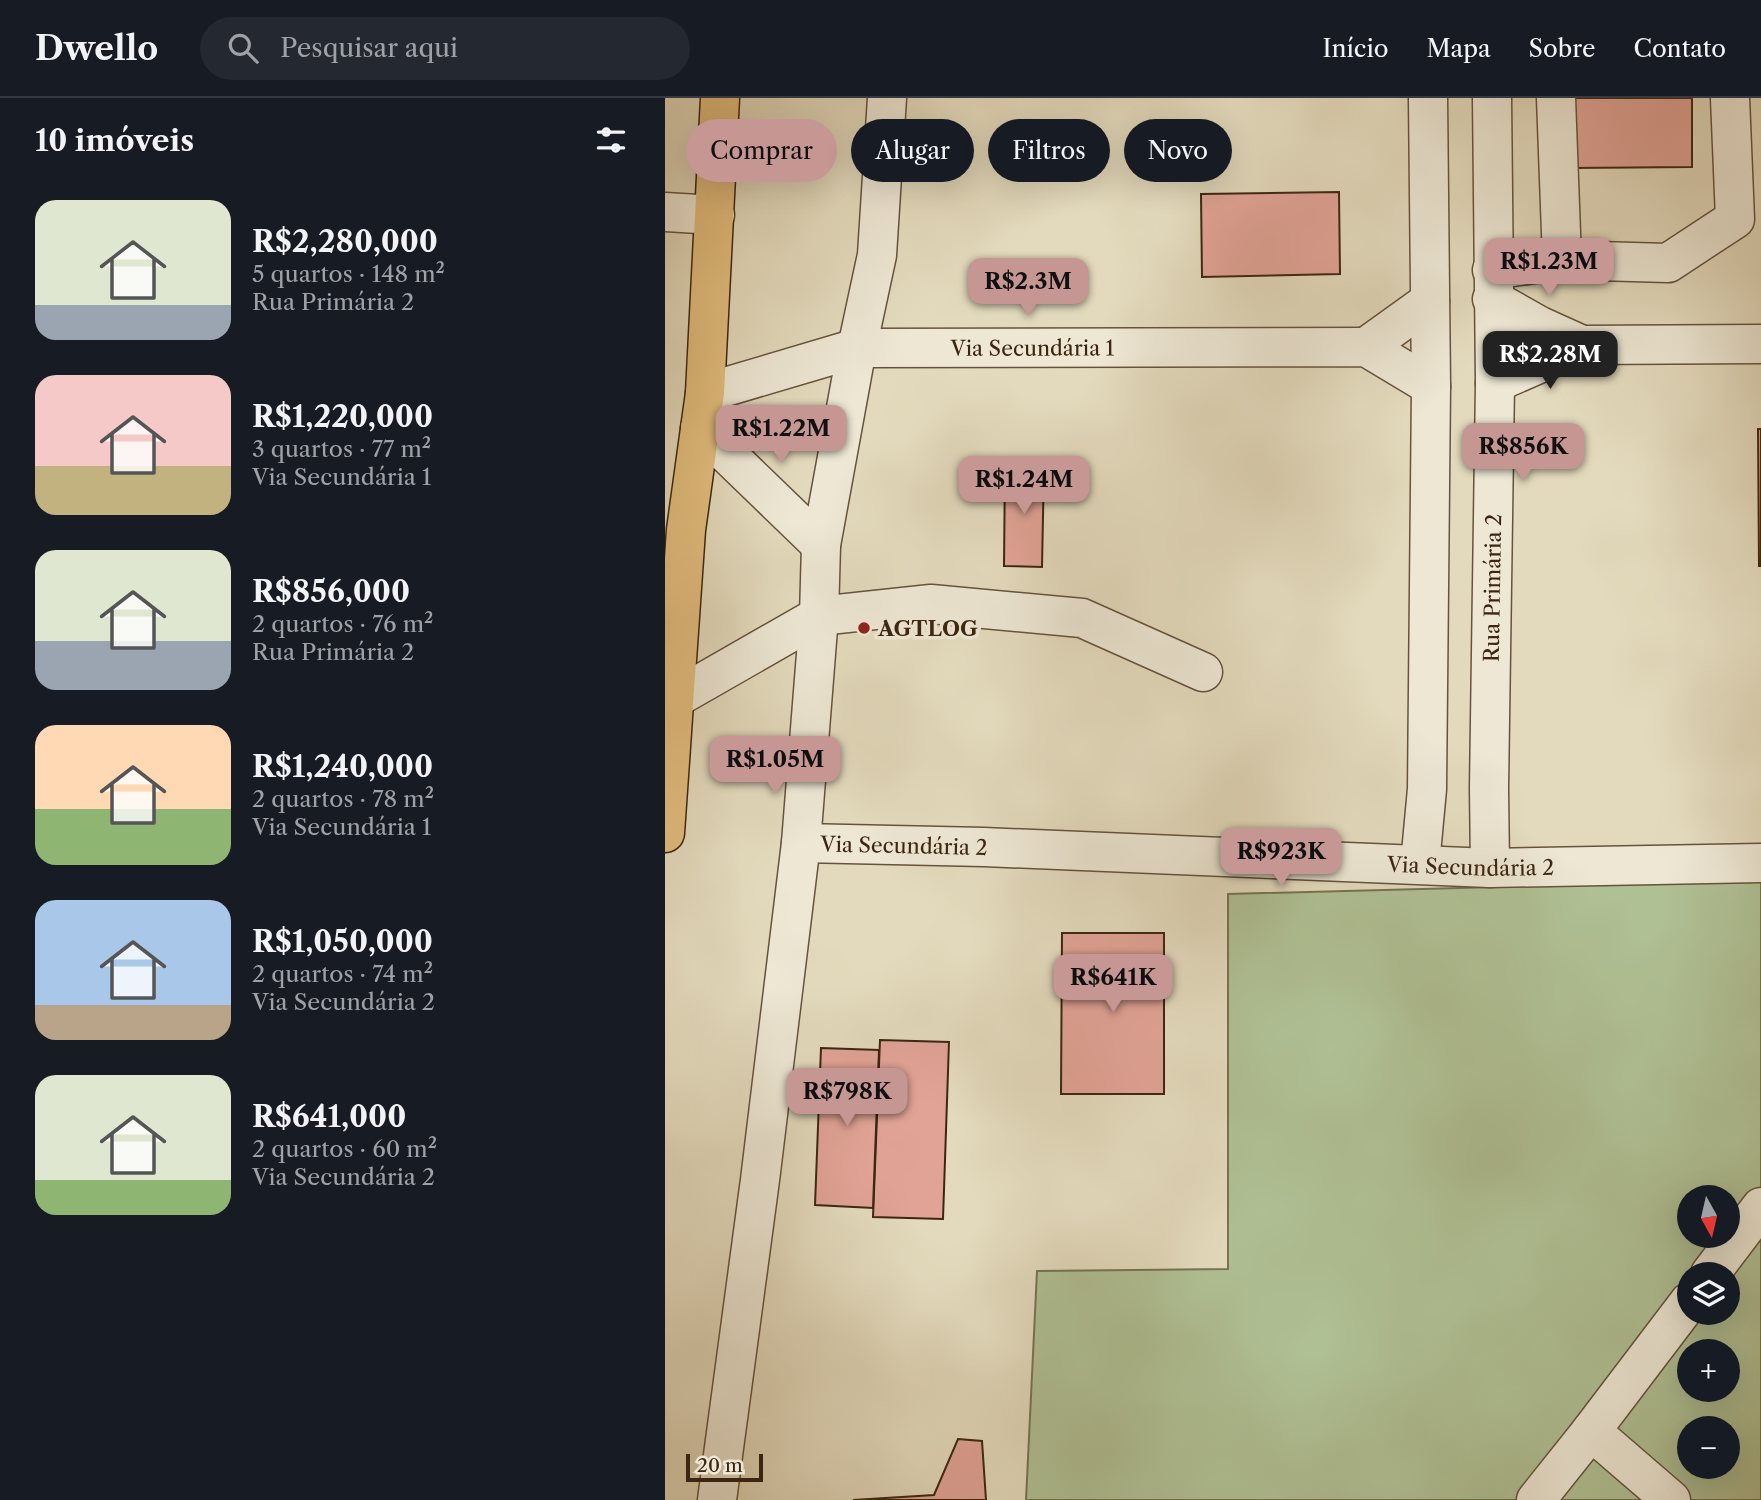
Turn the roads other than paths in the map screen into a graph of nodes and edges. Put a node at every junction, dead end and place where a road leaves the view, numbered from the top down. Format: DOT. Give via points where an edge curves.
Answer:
graph roads {
  1 [pos="720,98"];
  2 [pos="887,98"];
  3 [pos="1427,98"];
  4 [pos="1492,98"];
  5 [pos="1556,98"];
  6 [pos="1730,98"];
  7 [pos="665,212"];
  8 [pos="715,215"];
  9 [pos="1562,260"];
  10 [pos="1492,285"];
  11 [pos="1430,301"];
  12 [pos="1761,344"];
  13 [pos="1582,345"];
  14 [pos="1366,347"];
  15 [pos="857,348"];
  16 [pos="1495,383"];
  17 [pos="1431,386"];
  18 [pos="703,411"];
  19 [pos="821,545"];
  20 [pos="819,617"];
  21 [pos="1203,672"];
  22 [pos="674,699"];
  23 [pos="665,834"];
  24 [pos="801,843"];
  25 [pos="1761,863"];
  26 [pos="1420,864"];
  27 [pos="1490,868"];
  28 [pos="1761,1207"];
  29 [pos="1719,1262"];
  30 [pos="1677,1318"];
  31 [pos="1591,1431"];
  32 [pos="717,1500"];
  33 [pos="1536,1500"];
  34 [pos="1671,1500"];
  1 -- 8 [label="highway"];
  2 -- 15 [label="street" via="877,255"];
  3 -- 11 [label="street"];
  4 -- 10 [label="street, Rua Primária 2"];
  5 -- 9 [label="street"];
  6 -- 9 [label="street" via="1735,219 1668,263"];
  7 -- 8 [label="street"];
  8 -- 18 [label="highway"];
  9 -- 10 [label="street"];
  10 -- 13 [label="street" via="1540,326"];
  10 -- 16 [label="street, Rua Primária 2"];
  11 -- 14 [label="street"];
  11 -- 17 [label="street"];
  12 -- 13 [label="street"];
  13 -- 16 [label="street"];
  14 -- 15 [label="street, Via Secundária 1"];
  14 -- 17 [label="street"];
  15 -- 18 [label="street, Via Secundária 1"];
  15 -- 19 [label="street"];
  16 -- 27 [label="street, Rua Primária 2"];
  17 -- 26 [label="street" via="1427,789"];
  18 -- 19 [label="street"];
  18 -- 22 [label="highway" via="686,530"];
  19 -- 20 [label="street"];
  20 -- 21 [label="street" via="931,604 1082,618"];
  20 -- 22 [label="street"];
  20 -- 24 [label="street"];
  22 -- 23 [label="highway"];
  24 -- 26 [label="street, Via Secundária 2"];
  24 -- 32 [label="street"];
  25 -- 27 [label="street, Via Secundária 2"];
  26 -- 27 [label="street, Via Secundária 2"];
  28 -- 29 [label="street"];
  30 -- 31 [label="street"];
  31 -- 33 [label="street"];
  31 -- 34 [label="street"];
}
